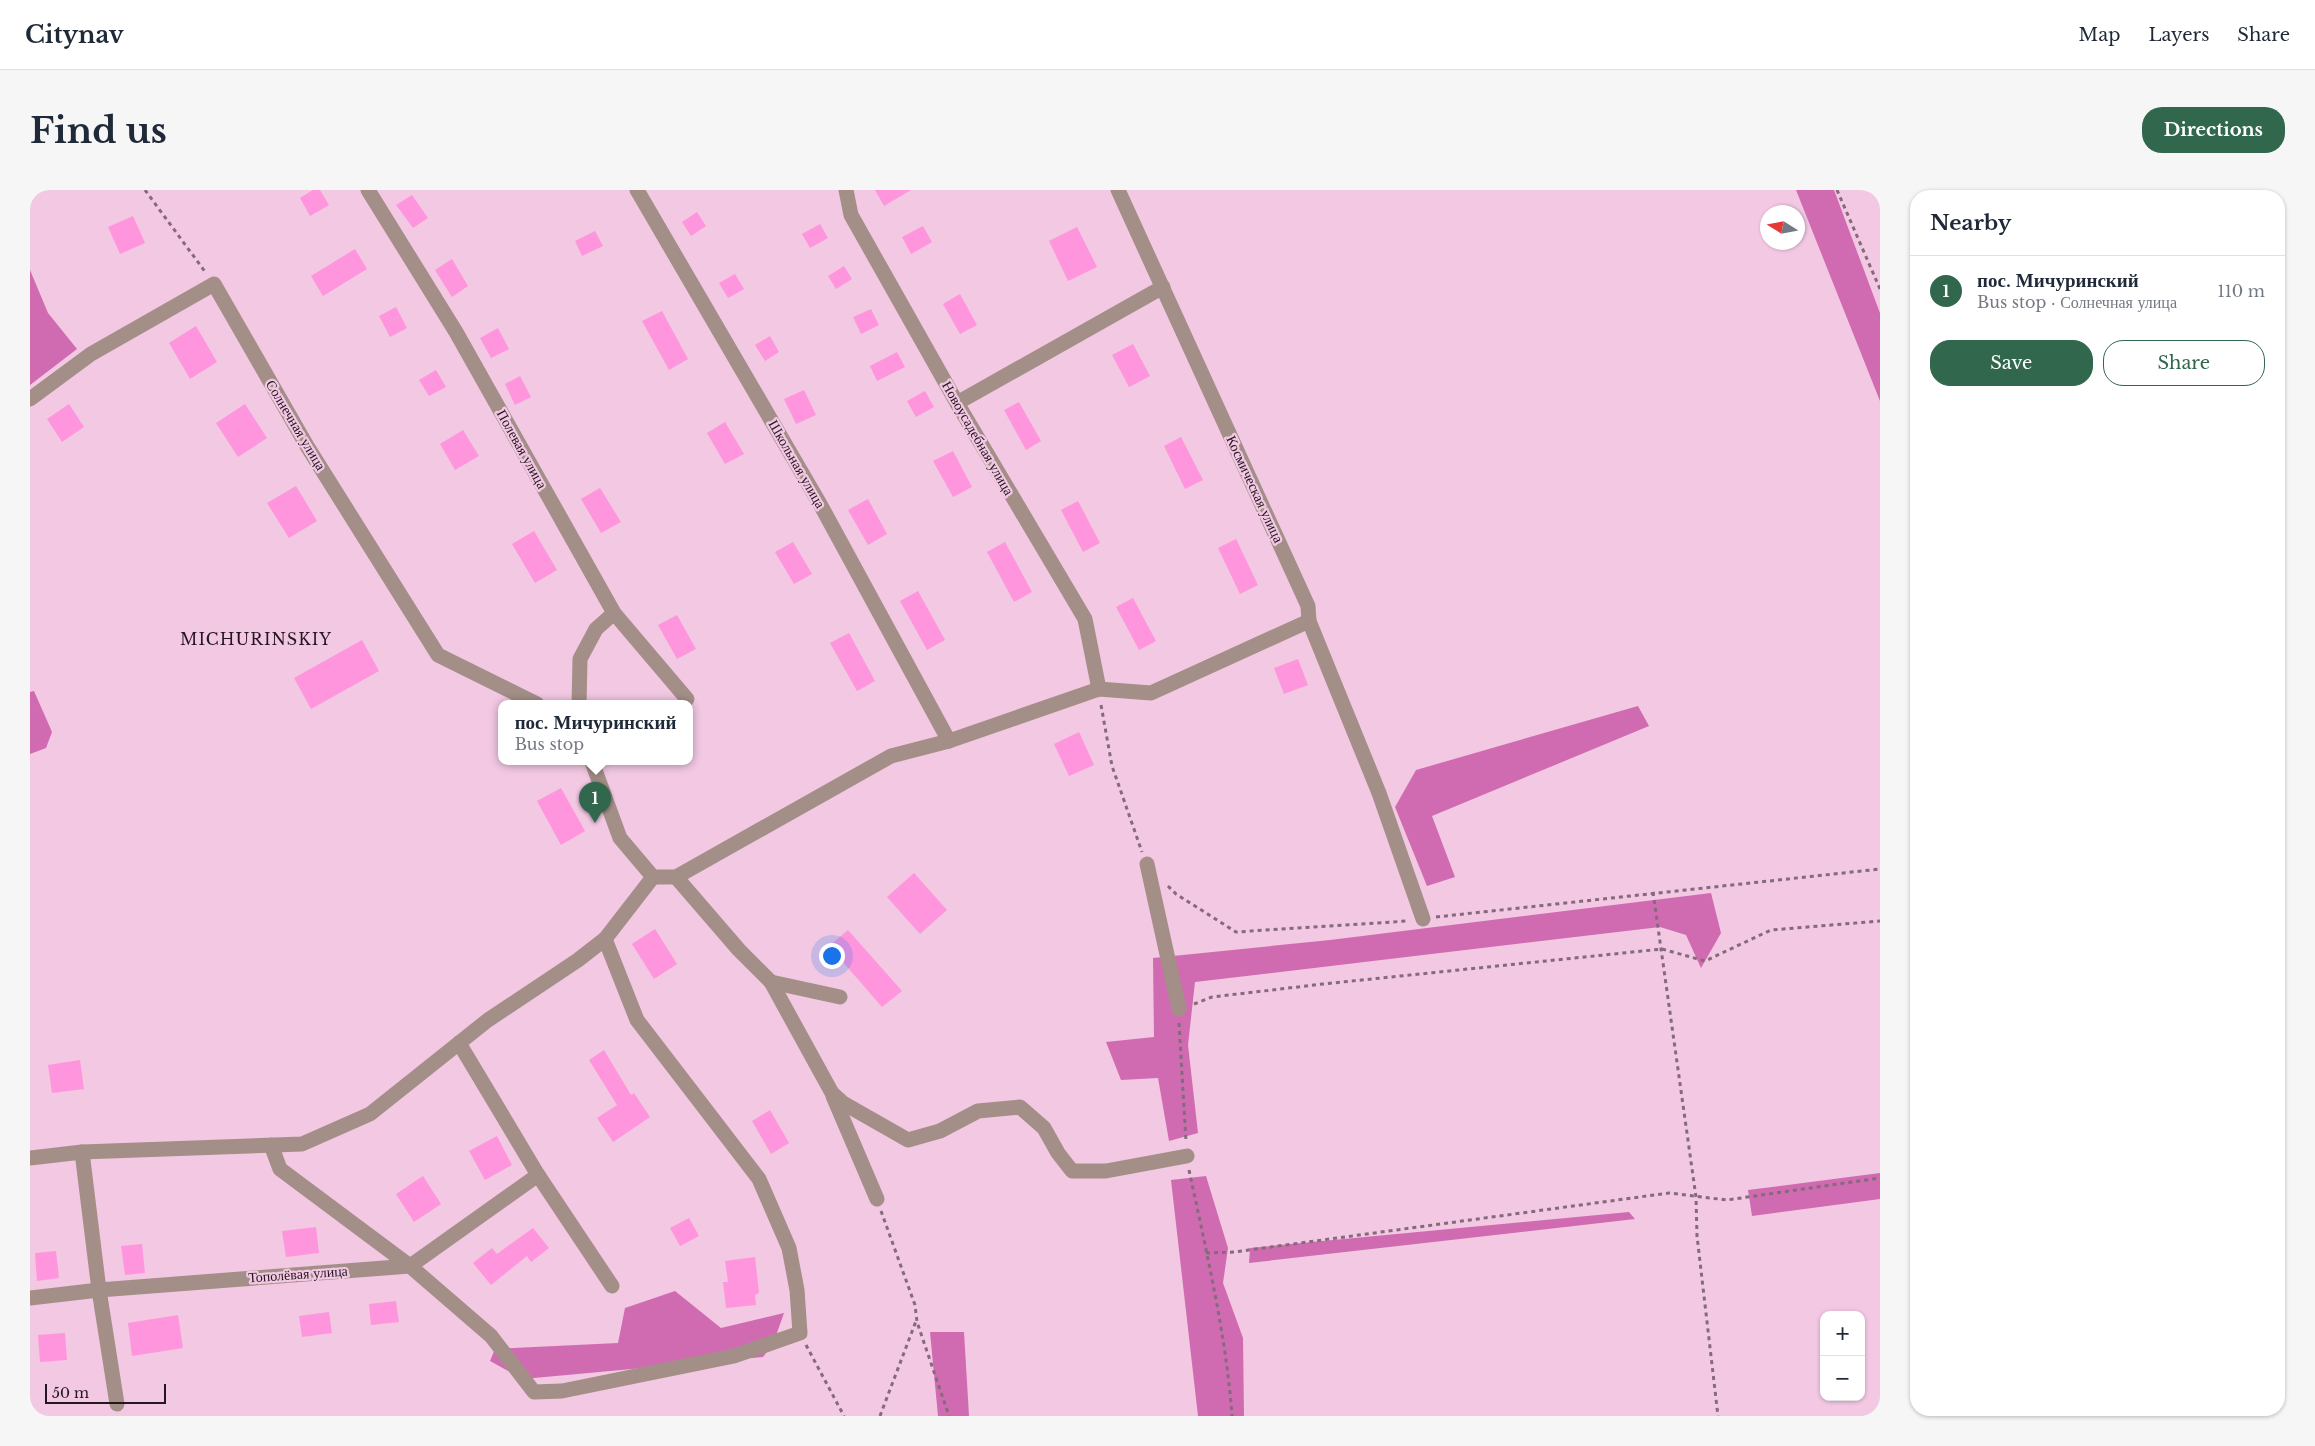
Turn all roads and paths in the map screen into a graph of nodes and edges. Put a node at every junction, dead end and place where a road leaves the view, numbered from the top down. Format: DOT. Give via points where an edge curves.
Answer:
graph roads {
  1 [pos="145,190"];
  2 [pos="368,190"];
  3 [pos="638,190"];
  4 [pos="846,190"];
  5 [pos="1118,190"];
  6 [pos="1837,190"];
  7 [pos="214,284"];
  8 [pos="1163,287"];
  9 [pos="1880,289"];
  10 [pos="30,399"];
  11 [pos="957,403"];
  12 [pos="614,613"];
  13 [pos="1309,621"];
  14 [pos="1099,689"];
  15 [pos="687,699"];
  16 [pos="528,700"];
  17 [pos="579,700"];
  18 [pos="949,740"];
  19 [pos="593,765"];
  20 [pos="1147,864"];
  21 [pos="1880,868"];
  22 [pos="654,877"];
  23 [pos="676,877"];
  24 [pos="1164,882"];
  25 [pos="1653,892"];
  26 [pos="1423,919"];
  27 [pos="1880,920"];
  28 [pos="605,939"];
  29 [pos="1662,949"];
  30 [pos="771,982"];
  31 [pos="840,997"];
  32 [pos="1179,1010"];
  33 [pos="459,1043"];
  34 [pos="832,1093"];
  35 [pos="271,1145"];
  36 [pos="82,1152"];
  37 [pos="1187,1156"];
  38 [pos="30,1158"];
  39 [pos="538,1175"];
  40 [pos="1880,1178"];
  41 [pos="1696,1196"];
  42 [pos="877,1199"];
  43 [pos="1206,1253"];
  44 [pos="410,1266"];
  45 [pos="612,1286"];
  46 [pos="99,1290"];
  47 [pos="30,1298"];
  48 [pos="917,1319"];
  49 [pos="800,1333"];
  50 [pos="118,1404"];
  51 [pos="844,1416"];
  52 [pos="880,1416"];
  53 [pos="950,1416"];
  54 [pos="1232,1416"];
  55 [pos="1718,1416"];
  1 -- 7 [label="path"];
  2 -- 12 [label="street, Полевая улица" via="456,332"];
  3 -- 18 [label="street, Школьная улица" via="820,504"];
  4 -- 11 [label="street, Новоусадебная улица" via="851,215"];
  5 -- 8 [label="street, Космическая улица"];
  6 -- 9 [label="path"];
  7 -- 10 [label="street" via="91,354"];
  7 -- 16 [label="street, Солнечная улица" via="307,446 438,655"];
  8 -- 11 [label="street"];
  8 -- 13 [label="street, Космическая улица" via="1308,606"];
  11 -- 14 [label="street, Новоусадебная улица" via="1085,619"];
  12 -- 15 [label="street, Полевая улица"];
  12 -- 17 [label="street" via="596,629 580,659"];
  13 -- 14 [label="street" via="1151,692"];
  13 -- 26 [label="street, Космическая улица" via="1379,793"];
  14 -- 18 [label="street"];
  14 -- 20 [label="path" via="1112,766"];
  18 -- 23 [label="street" via="891,756"];
  19 -- 22 [label="street" via="620,838"];
  20 -- 32 [label="street"];
  21 -- 25 [label="path"];
  22 -- 23 [label="street"];
  22 -- 28 [label="street"];
  23 -- 30 [label="street"];
  24 -- 26 [label="path" via="1176,894 1236,932"];
  25 -- 26 [label="path"];
  25 -- 29 [label="path"];
  27 -- 29 [label="path" via="1771,930 1705,961"];
  28 -- 33 [label="street"];
  28 -- 49 [label="street" via="637,1020 759,1179 789,1248 797,1290"];
  29 -- 32 [label="path" via="1212,997"];
  29 -- 41 [label="path"];
  30 -- 31 [label="street"];
  30 -- 34 [label="street"];
  32 -- 37 [label="path"];
  33 -- 35 [label="street" via="370,1114 302,1144"];
  33 -- 39 [label="street"];
  34 -- 37 [label="street" via="843,1103 908,1140 940,1131 978,1110 1020,1107 1044,1128 1072,1171 1106,1171"];
  34 -- 42 [label="street"];
  35 -- 36 [label="street"];
  35 -- 44 [label="street" via="280,1169"];
  36 -- 38 [label="street"];
  36 -- 46 [label="street"];
  37 -- 43 [label="path"];
  39 -- 44 [label="street"];
  39 -- 45 [label="street"];
  40 -- 41 [label="path" via="1727,1200"];
  41 -- 43 [label="path" via="1669,1194 1234,1252"];
  41 -- 55 [label="path" via="1697,1236"];
  42 -- 48 [label="path" via="912,1296"];
  43 -- 54 [label="path"];
  44 -- 46 [label="street, Тополёвая улица"];
  44 -- 49 [label="street" via="491,1336 534,1392 562,1391 734,1356"];
  46 -- 47 [label="street, Тополёвая улица"];
  46 -- 50 [label="street"];
  48 -- 52 [label="path"];
  48 -- 53 [label="path"];
  49 -- 51 [label="path"];
}
